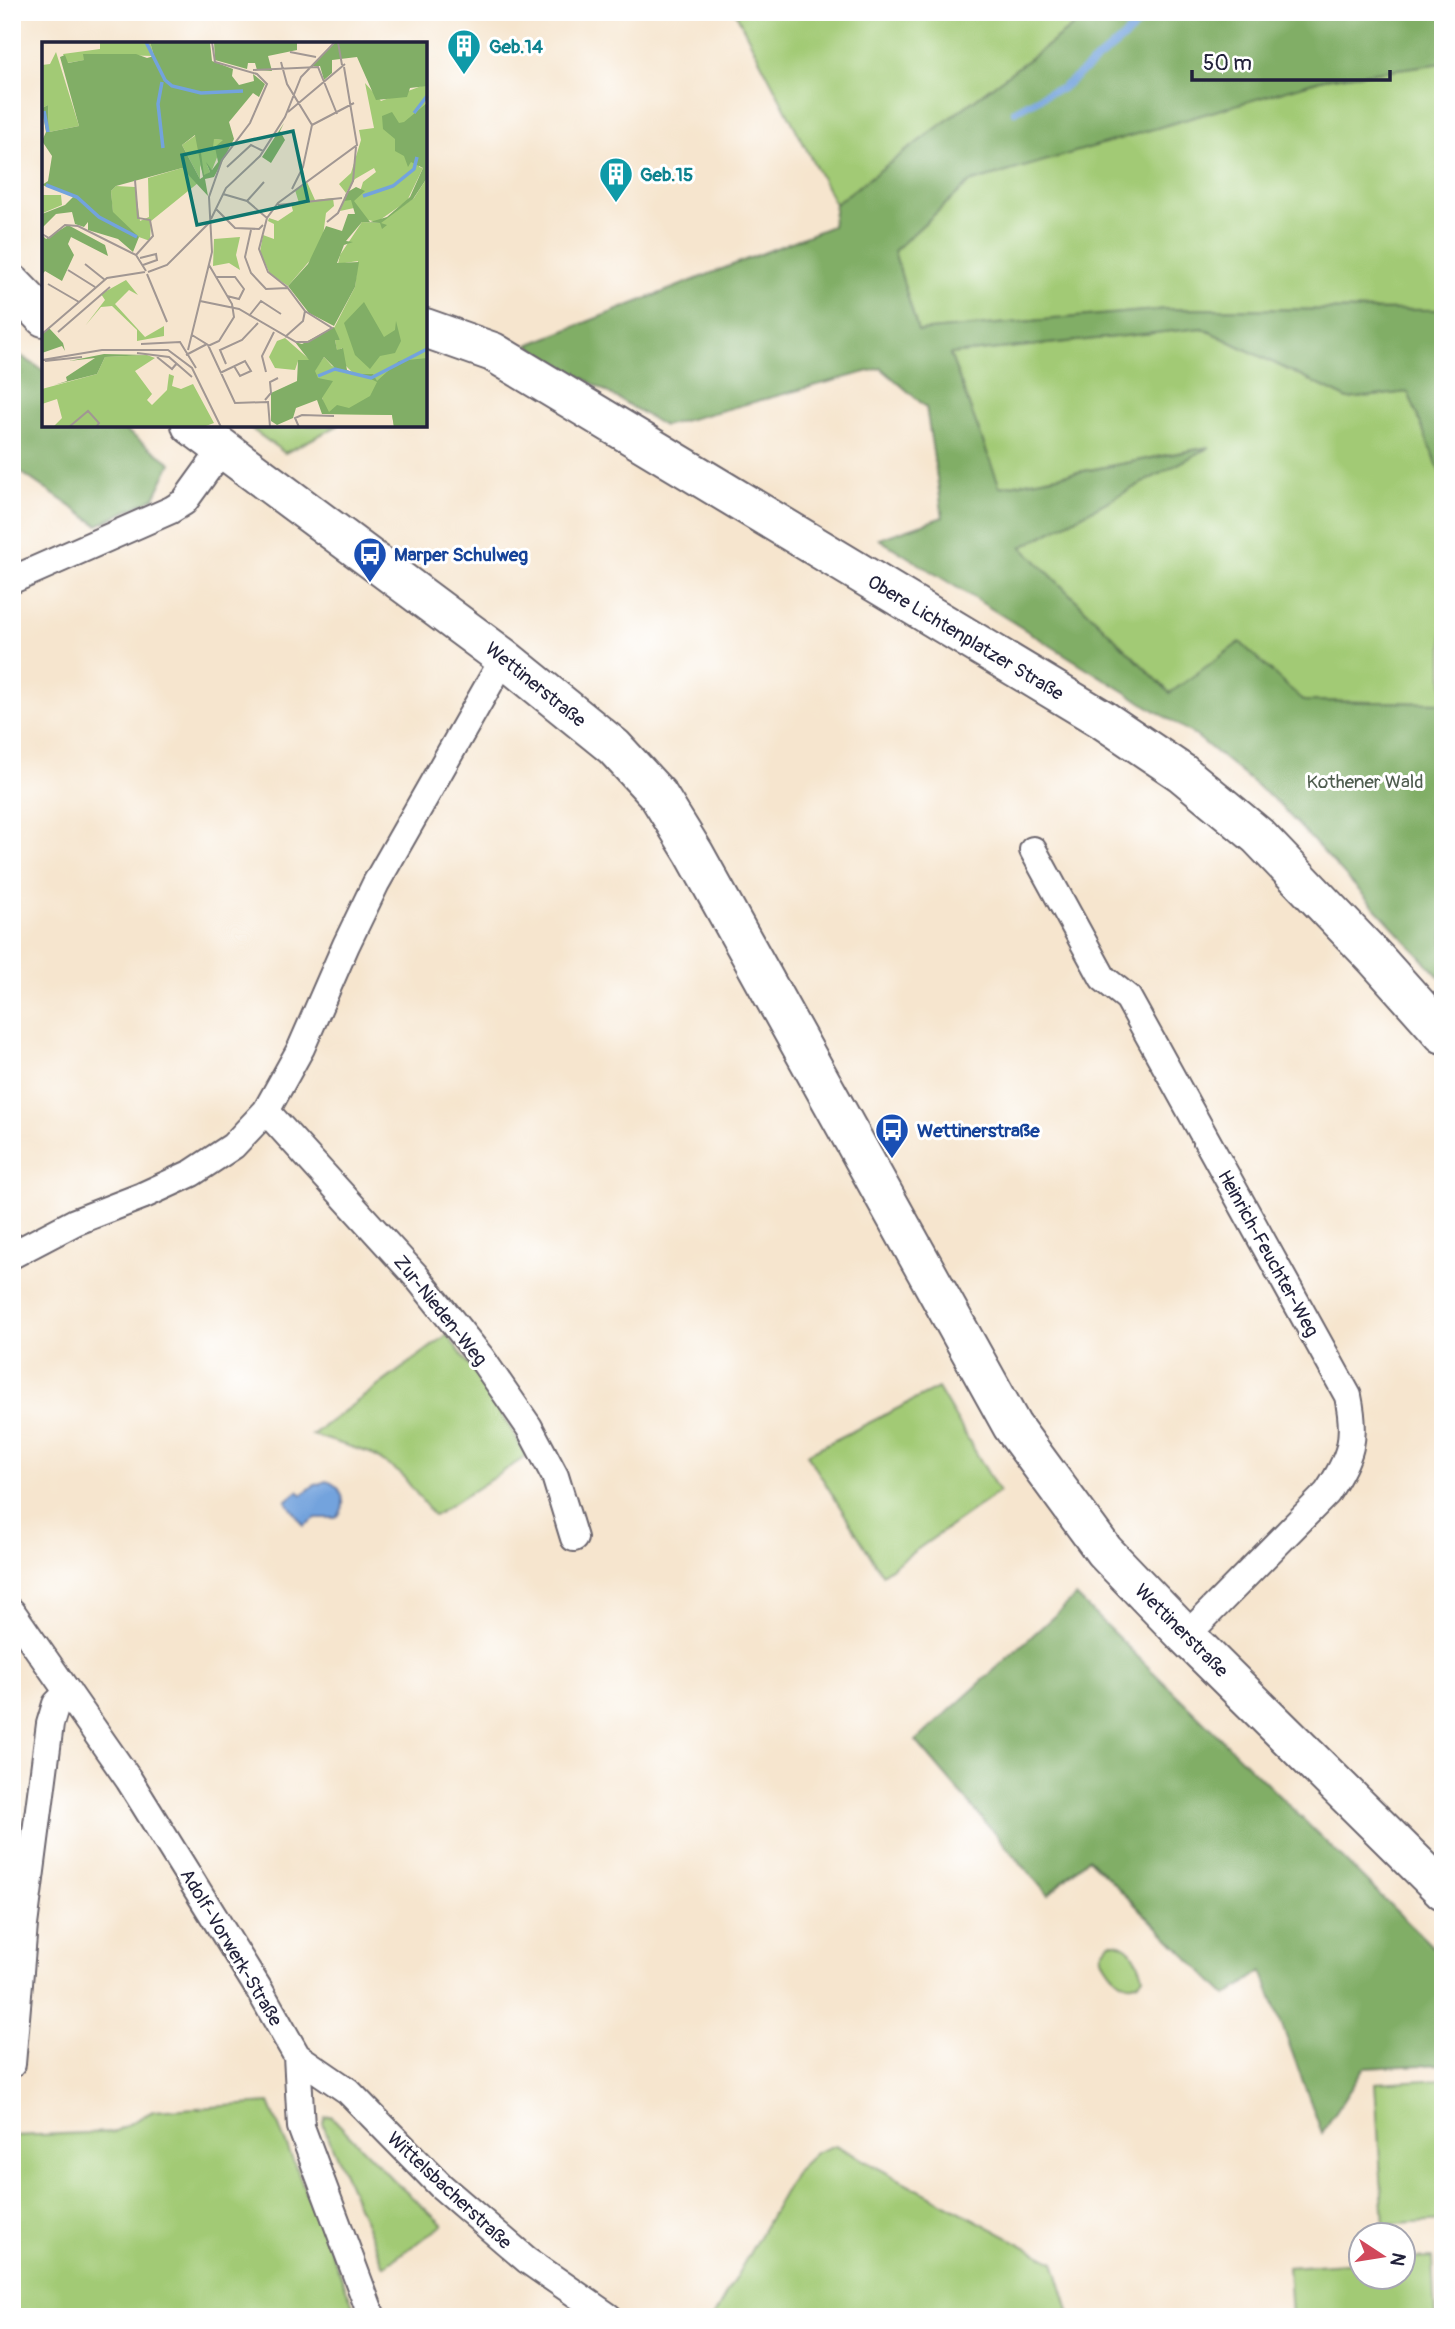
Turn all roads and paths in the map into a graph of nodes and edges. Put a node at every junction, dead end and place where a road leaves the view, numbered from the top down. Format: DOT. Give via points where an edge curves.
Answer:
graph roads {
  1 [pos="12,282"];
  2 [pos="42,282"];
  3 [pos="42,315"];
  4 [pos="427,329"];
  5 [pos="194,427"];
  6 [pos="223,448"];
  7 [pos="12,580"];
  8 [pos="504,658"];
  9 [pos="1033,850"];
  10 [pos="1443,1034"];
  11 [pos="266,1111"];
  12 [pos="12,1255"];
  13 [pos="574,1538"];
  14 [pos="12,1612"];
  15 [pos="1186,1636"];
  16 [pos="68,1692"];
  17 [pos="1443,1890"];
  18 [pos="297,2056"];
  19 [pos="12,2064"];
  20 [pos="372,2317"];
  21 [pos="609,2317"];
  1 -- 2 [label="street"];
  1 -- 3 [label="street"];
  4 -- 10 [label="street, Obere Lichtenplatzer Straße" via="493,352 1102,719 1182,773 1258,836"];
  5 -- 6 [label="street, Wettinerstraße"];
  6 -- 7 [label="street" via="184,502"];
  6 -- 8 [label="street, Wettinerstraße"];
  8 -- 11 [label="street" via="376,883"];
  8 -- 15 [label="street, Wettinerstraße" via="614,747 658,795 1012,1426 1104,1551"];
  9 -- 15 [label="street, Heinrich-Feuchter-Weg" via="1103,978 1128,998 1348,1396 1353,1420 1352,1444 1327,1493"];
  11 -- 12 [label="street" via="233,1146 192,1173 75,1222"];
  11 -- 13 [label="street, Zur-Nieden-Weg" via="416,1276 480,1356 529,1427 555,1476"];
  14 -- 16 [label="street, Adolf-Vorwerk-Straße"];
  15 -- 17 [label="street, Wettinerstraße"];
  16 -- 18 [label="street, Adolf-Vorwerk-Straße" via="129,1780"];
  16 -- 19 [label="street" via="56,1704 50,1724 23,1925"];
  18 -- 20 [label="street, Adolf-Vorwerk-Straße" via="301,2127"];
  18 -- 21 [label="street, Wittelsbacherstraße" via="348,2091 441,2186 527,2260"];
}
